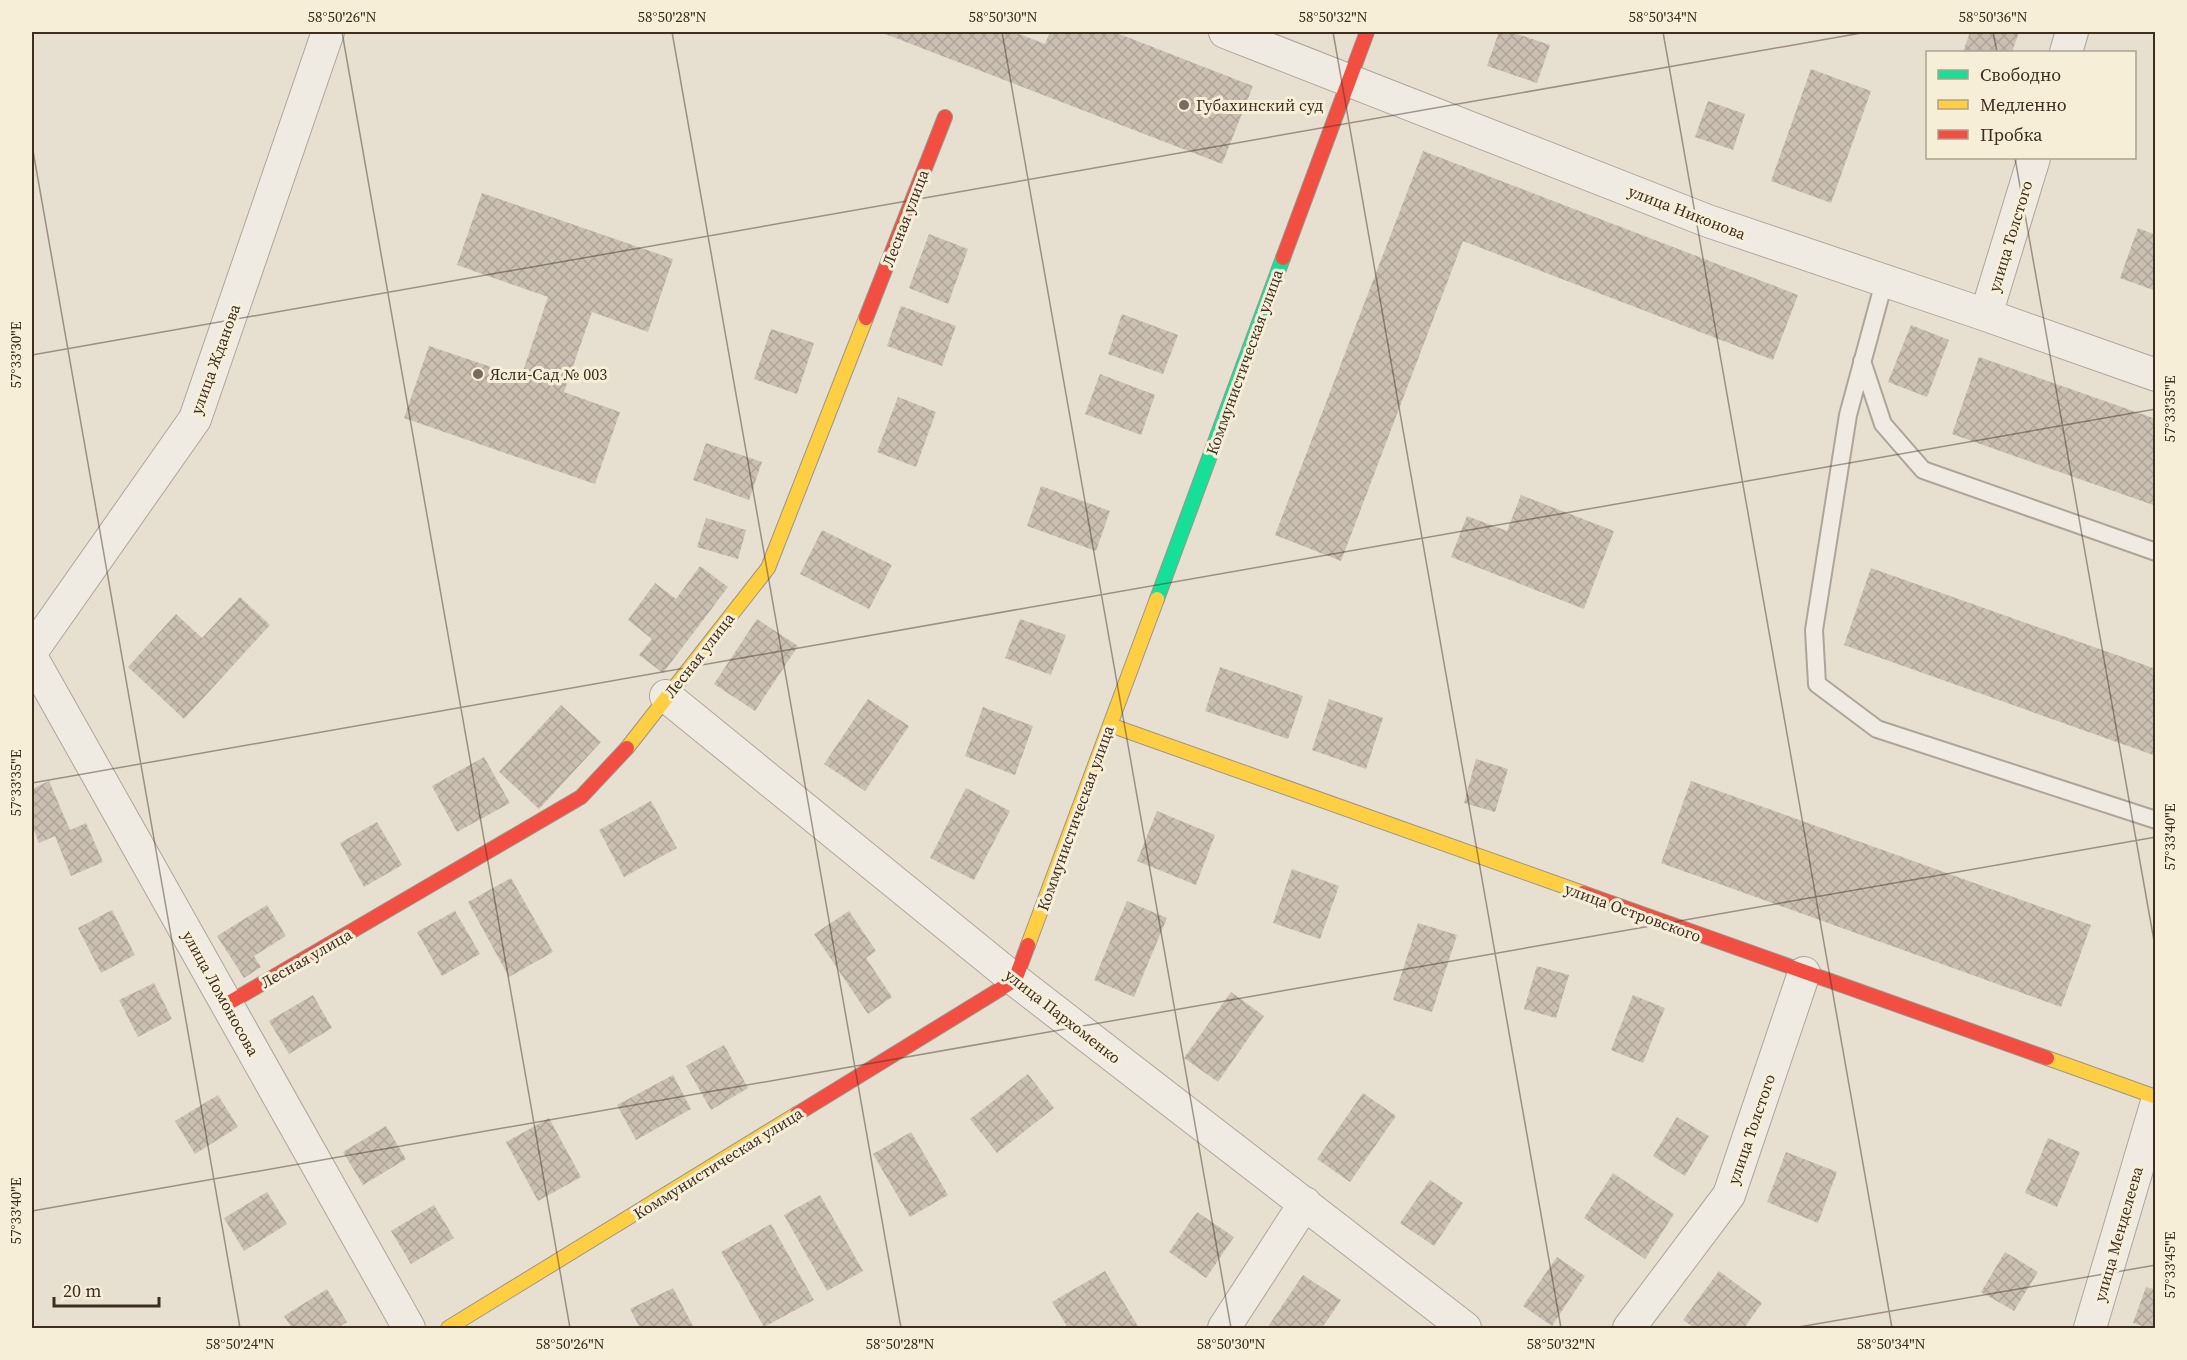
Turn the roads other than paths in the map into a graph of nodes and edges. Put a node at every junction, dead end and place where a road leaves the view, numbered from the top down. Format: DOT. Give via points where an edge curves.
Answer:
graph roads {
  1 [pos="328,32"];
  2 [pos="1225,32"];
  3 [pos="1367,32"];
  4 [pos="2072,32"];
  5 [pos="2066,51"];
  6 [pos="1349,80"];
  7 [pos="945,117"];
  8 [pos="2034,159"];
  9 [pos="1884,282"];
  10 [pos="1986,315"];
  11 [pos="1862,360"];
  12 [pos="2156,375"];
  13 [pos="2156,552"];
  14 [pos="32,651"];
  15 [pos="32,658"];
  16 [pos="666,696"];
  17 [pos="1110,725"];
  18 [pos="2156,820"];
  19 [pos="1804,973"];
  20 [pos="1015,980"];
  21 [pos="227,1004"];
  22 [pos="2156,1097"];
  23 [pos="2156,1105"];
  24 [pos="1305,1203"];
  25 [pos="409,1329"];
  26 [pos="448,1329"];
  27 [pos="1224,1329"];
  28 [pos="1465,1329"];
  29 [pos="1629,1329"];
  30 [pos="2090,1329"];
  1 -- 14 [label="street, улица Жданова" via="195,419"];
  2 -- 6 [label="street, улица Никонова"];
  3 -- 6 [label="street, Коммунистическая улица"];
  4 -- 5 [label="street"];
  6 -- 9 [label="street, улица Никонова" via="1708,221"];
  6 -- 17 [label="street, Коммунистическая улица"];
  7 -- 16 [label="street, Лесная улица" via="768,568"];
  8 -- 10 [label="street, улица Толстого"];
  9 -- 10 [label="street, улица Никонова"];
  9 -- 11 [label="lane"];
  10 -- 12 [label="street, улица Никонова"];
  11 -- 13 [label="lane" via="1883,424 1923,470"];
  11 -- 18 [label="lane" via="1848,415 1814,630 1817,684 1877,729"];
  15 -- 21 [label="street, улица Ломоносова"];
  16 -- 20 [label="street, улица Пархоменко"];
  16 -- 21 [label="street, Лесная улица" via="626,749 581,797"];
  17 -- 19 [label="street, улица Островского"];
  17 -- 20 [label="street, Коммунистическая улица"];
  19 -- 22 [label="street, улица Островского"];
  19 -- 29 [label="street, улица Толстого" via="1729,1195"];
  20 -- 24 [label="street, улица Пархоменко"];
  20 -- 26 [label="street, Коммунистическая улица"];
  21 -- 25 [label="street, улица Ломоносова"];
  23 -- 30 [label="street, улица Менделеева"];
  24 -- 27 [label="street"];
  24 -- 28 [label="street, улица Пархоменко"];
}
